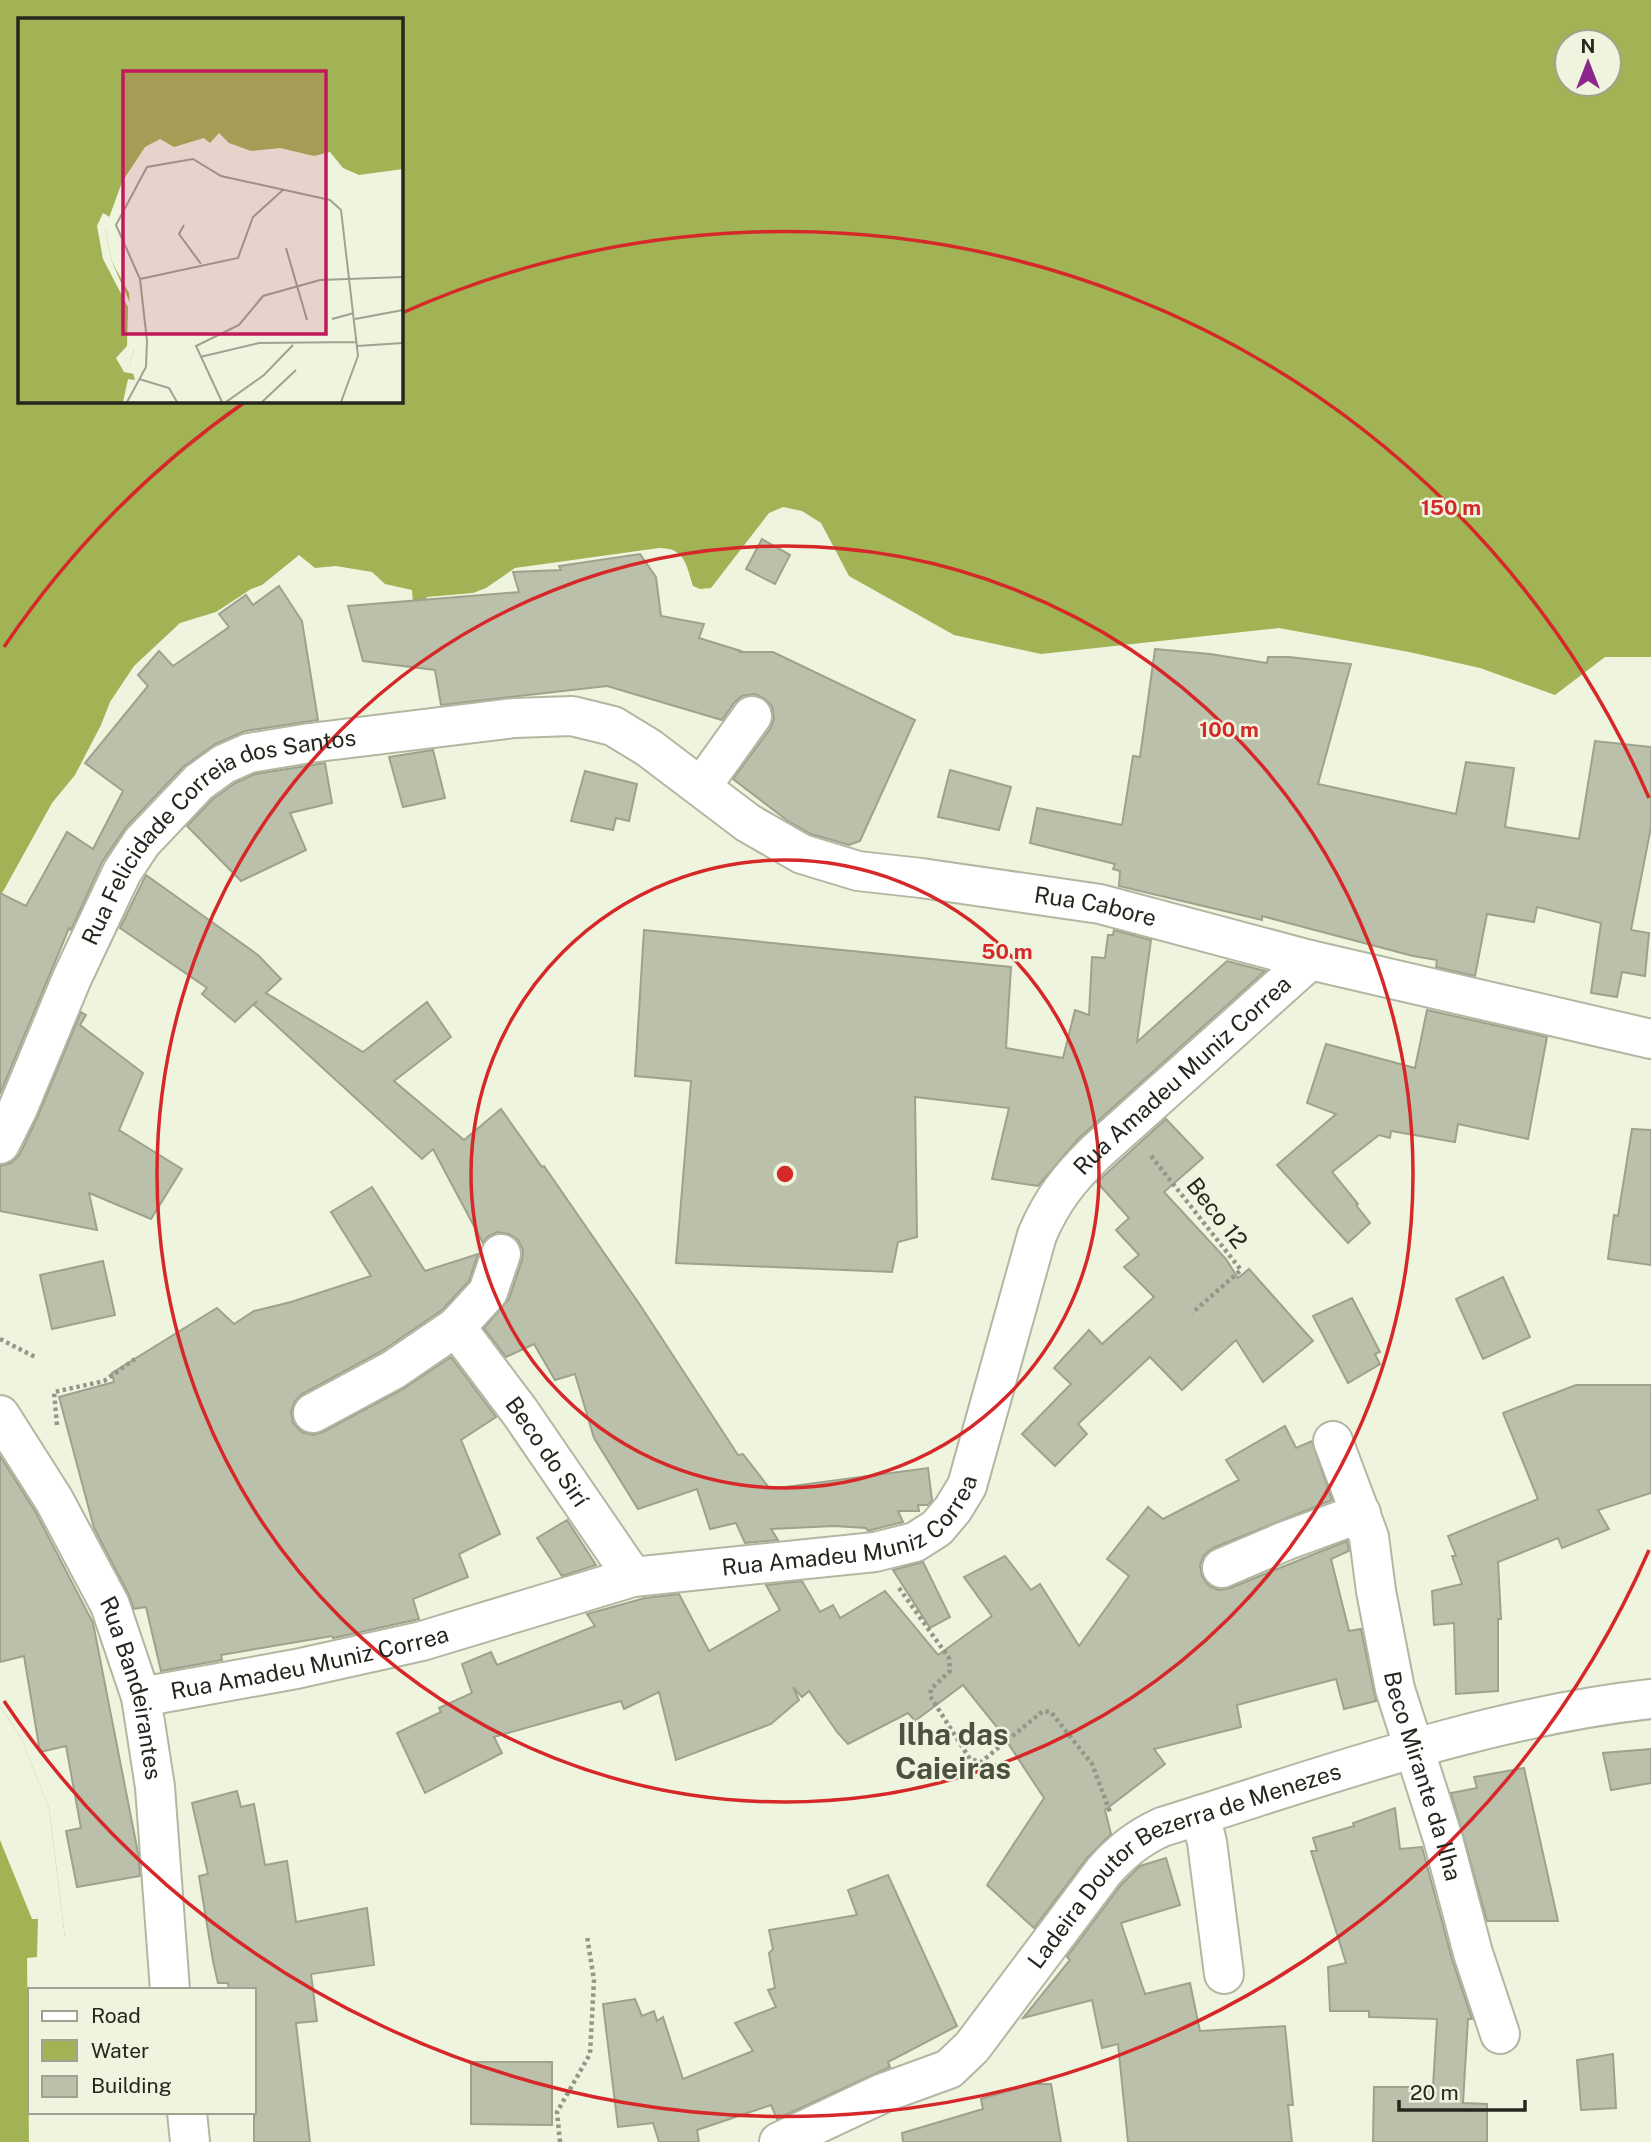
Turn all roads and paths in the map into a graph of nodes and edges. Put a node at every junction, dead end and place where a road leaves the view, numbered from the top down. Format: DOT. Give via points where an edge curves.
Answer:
graph roads {
  1 [pos="572,716"];
  2 [pos="751,716"];
  3 [pos="701,787"];
  4 [pos="1310,960"];
  5 [pos="1651,1039"];
  6 [pos="1127,1125"];
  7 [pos="0,1144"];
  8 [pos="501,1254"];
  9 [pos="1192,1313"];
  10 [pos="456,1327"];
  11 [pos="0,1339"];
  12 [pos="37,1358"];
  13 [pos="135,1359"];
  14 [pos="313,1413"];
  15 [pos="0,1415"];
  16 [pos="58,1429"];
  17 [pos="1332,1440"];
  18 [pos="1361,1513"];
  19 [pos="875,1552"];
  20 [pos="1222,1568"];
  21 [pos="634,1577"];
  22 [pos="141,1697"];
  23 [pos="1651,1699"];
  24 [pos="1414,1748"];
  25 [pos="1200,1815"];
  26 [pos="1124,1849"];
  27 [pos="587,1936"];
  28 [pos="1224,1974"];
  29 [pos="170,1988"];
  30 [pos="1500,2034"];
  31 [pos="187,2114"];
  32 [pos="190,2142"];
  33 [pos="560,2142"];
  34 [pos="779,2142"];
  1 -- 3 [label="street, Rua Cabore" via="613,726"];
  1 -- 7 [label="street, Rua Felicidade Correia dos Santos" via="514,718 249,752 199,782 142,842 122,872"];
  2 -- 3 [label="street"];
  3 -- 4 [label="street, Rua Cabore" via="748,823 802,854 858,871 1100,904"];
  4 -- 5 [label="street, Rua Cabore"];
  4 -- 6 [label="street, Rua Amadeu Muniz Correa"];
  6 -- 9 [label="path, Beco 12" via="1241,1270"];
  6 -- 19 [label="street, Rua Amadeu Muniz Correa" via="1070,1178 1048,1210 967,1486 954,1509 937,1528 915,1542"];
  8 -- 10 [label="street" via="488,1292"];
  10 -- 14 [label="street" via="393,1370"];
  10 -- 21 [label="street, Beco do Sirí"];
  11 -- 12 [label="path"];
  13 -- 16 [label="path" via="104,1381 54,1392"];
  15 -- 22 [label="street, Rua Bandeirantes" via="54,1500 110,1605"];
  17 -- 18 [label="street, Beco Mirante da Ilha"];
  18 -- 20 [label="street"];
  18 -- 24 [label="street, Beco Mirante da Ilha" via="1387,1653"];
  19 -- 21 [label="street, Rua Amadeu Muniz Correa"];
  19 -- 26 [label="path" via="949,1658 950,1671 931,1689 930,1696 970,1759 981,1762 1043,1711 1051,1712 1092,1764"];
  21 -- 22 [label="street, Rua Amadeu Muniz Correa" via="422,1641"];
  22 -- 29 [label="street, Rua Bandeirantes" via="155,1787"];
  23 -- 24 [label="street, Ladeira Doutor Bezerra de Menezes" via="1565,1712"];
  24 -- 25 [label="street, Ladeira Doutor Bezerra de Menezes"];
  24 -- 30 [label="street, Beco Mirante da Ilha"];
  25 -- 26 [label="street, Ladeira Doutor Bezerra de Menezes" via="1162,1827"];
  25 -- 28 [label="street"];
  26 -- 34 [label="street, Ladeira Doutor Bezerra de Menezes" via="972,2047 949,2069 883,2093"];
  27 -- 33 [label="path" via="594,1980 590,2054 557,2112"];
  31 -- 32 [label="street"];
}
